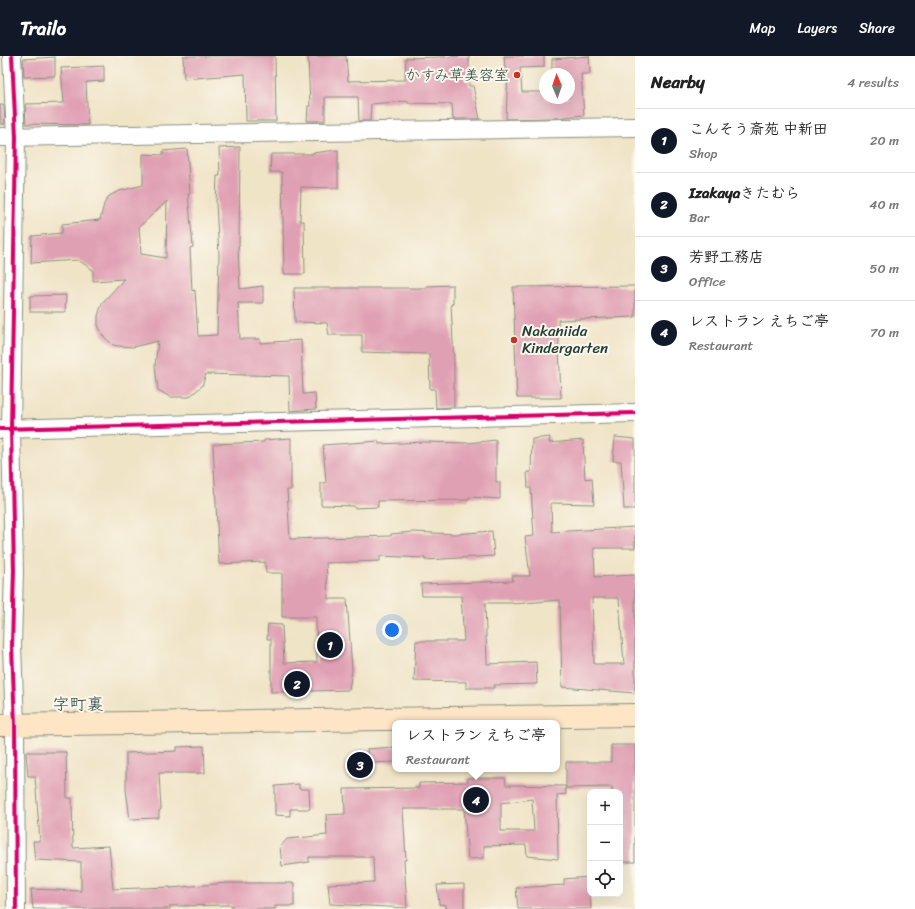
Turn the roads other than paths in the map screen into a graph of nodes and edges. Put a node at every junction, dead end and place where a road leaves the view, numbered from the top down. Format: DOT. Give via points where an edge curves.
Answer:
graph roads {
  1 [pos="12,56"];
  2 [pos="635,127"];
  3 [pos="8,137"];
  4 [pos="635,413"];
  5 [pos="5,429"];
  6 [pos="635,715"];
  7 [pos="8,725"];
  8 [pos="16,909"];
  1 -- 3 [label="street"];
  2 -- 3 [label="street"];
  3 -- 5 [label="street"];
  4 -- 5 [label="street"];
  5 -- 7 [label="street" via="14,570"];
  6 -- 7 [label="street"];
  7 -- 8 [label="street"];
}
